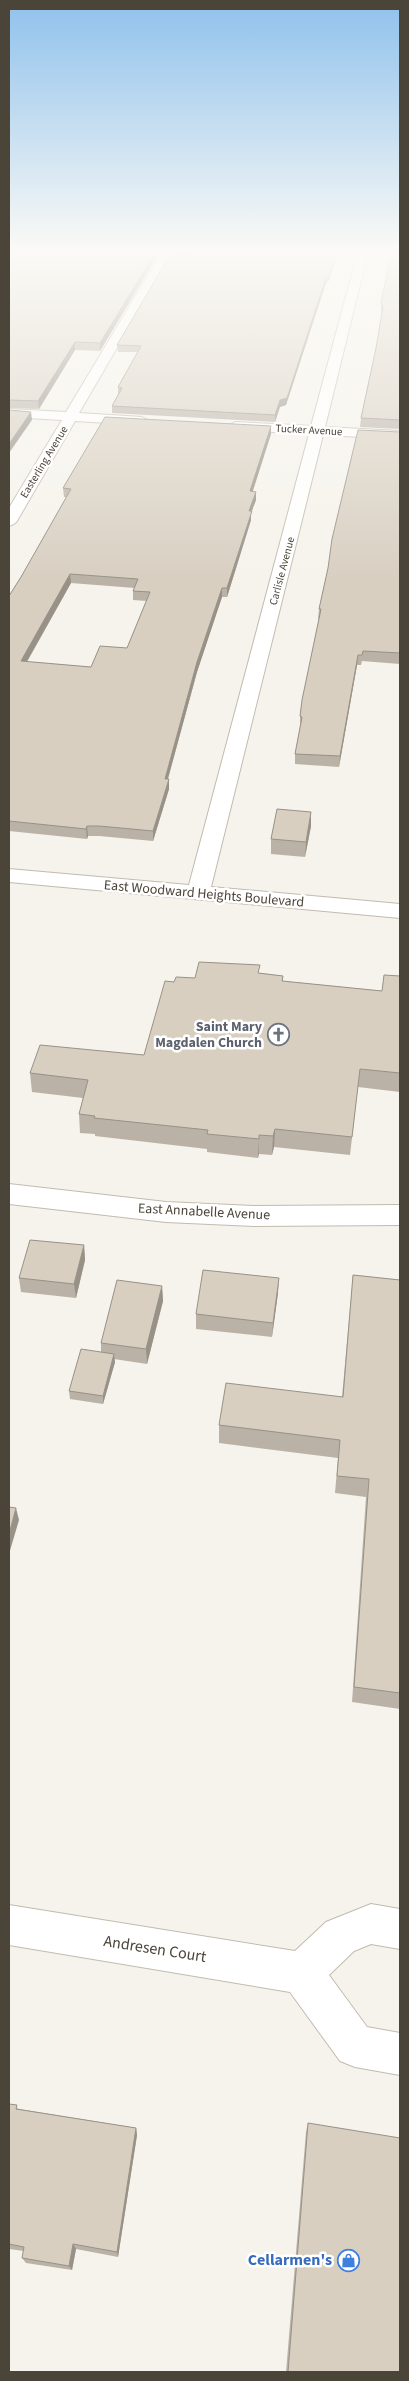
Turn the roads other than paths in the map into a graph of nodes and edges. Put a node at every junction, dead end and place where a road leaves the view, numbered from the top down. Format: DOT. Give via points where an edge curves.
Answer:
graph roads {
  1 [pos="105,359"];
  2 [pos="336,359"];
  3 [pos="9,414"];
  4 [pos="71,417"];
  5 [pos="156,422"];
  6 [pos="223,425"];
  7 [pos="318,431"];
  8 [pos="400,435"];
  9 [pos="9,521"];
  10 [pos="9,876"];
  11 [pos="198,894"];
  12 [pos="400,911"];
  13 [pos="9,1194"];
  14 [pos="400,1215"];
  15 [pos="9,1925"];
  16 [pos="400,1929"];
  17 [pos="302,1973"];
  18 [pos="400,2054"];
  1 -- 4 [label="street, Easterling Avenue"];
  2 -- 7 [label="street, Carlisle Avenue"];
  3 -- 4 [label="street"];
  4 -- 5 [label="street"];
  4 -- 9 [label="street, Easterling Avenue"];
  6 -- 7 [label="street, Tucker Avenue"];
  7 -- 8 [label="street, Tucker Avenue"];
  7 -- 11 [label="street, Carlisle Avenue"];
  10 -- 11 [label="street, East Woodward Heights Boulevard"];
  11 -- 12 [label="street, East Woodward Heights Boulevard"];
  13 -- 14 [label="street, East Annabelle Avenue" via="166,1212 254,1216"];
  15 -- 17 [label="street, Andresen Court"];
  16 -- 17 [label="street" via="371,1924 340,1936"];
  17 -- 18 [label="street" via="355,2046"];
}
